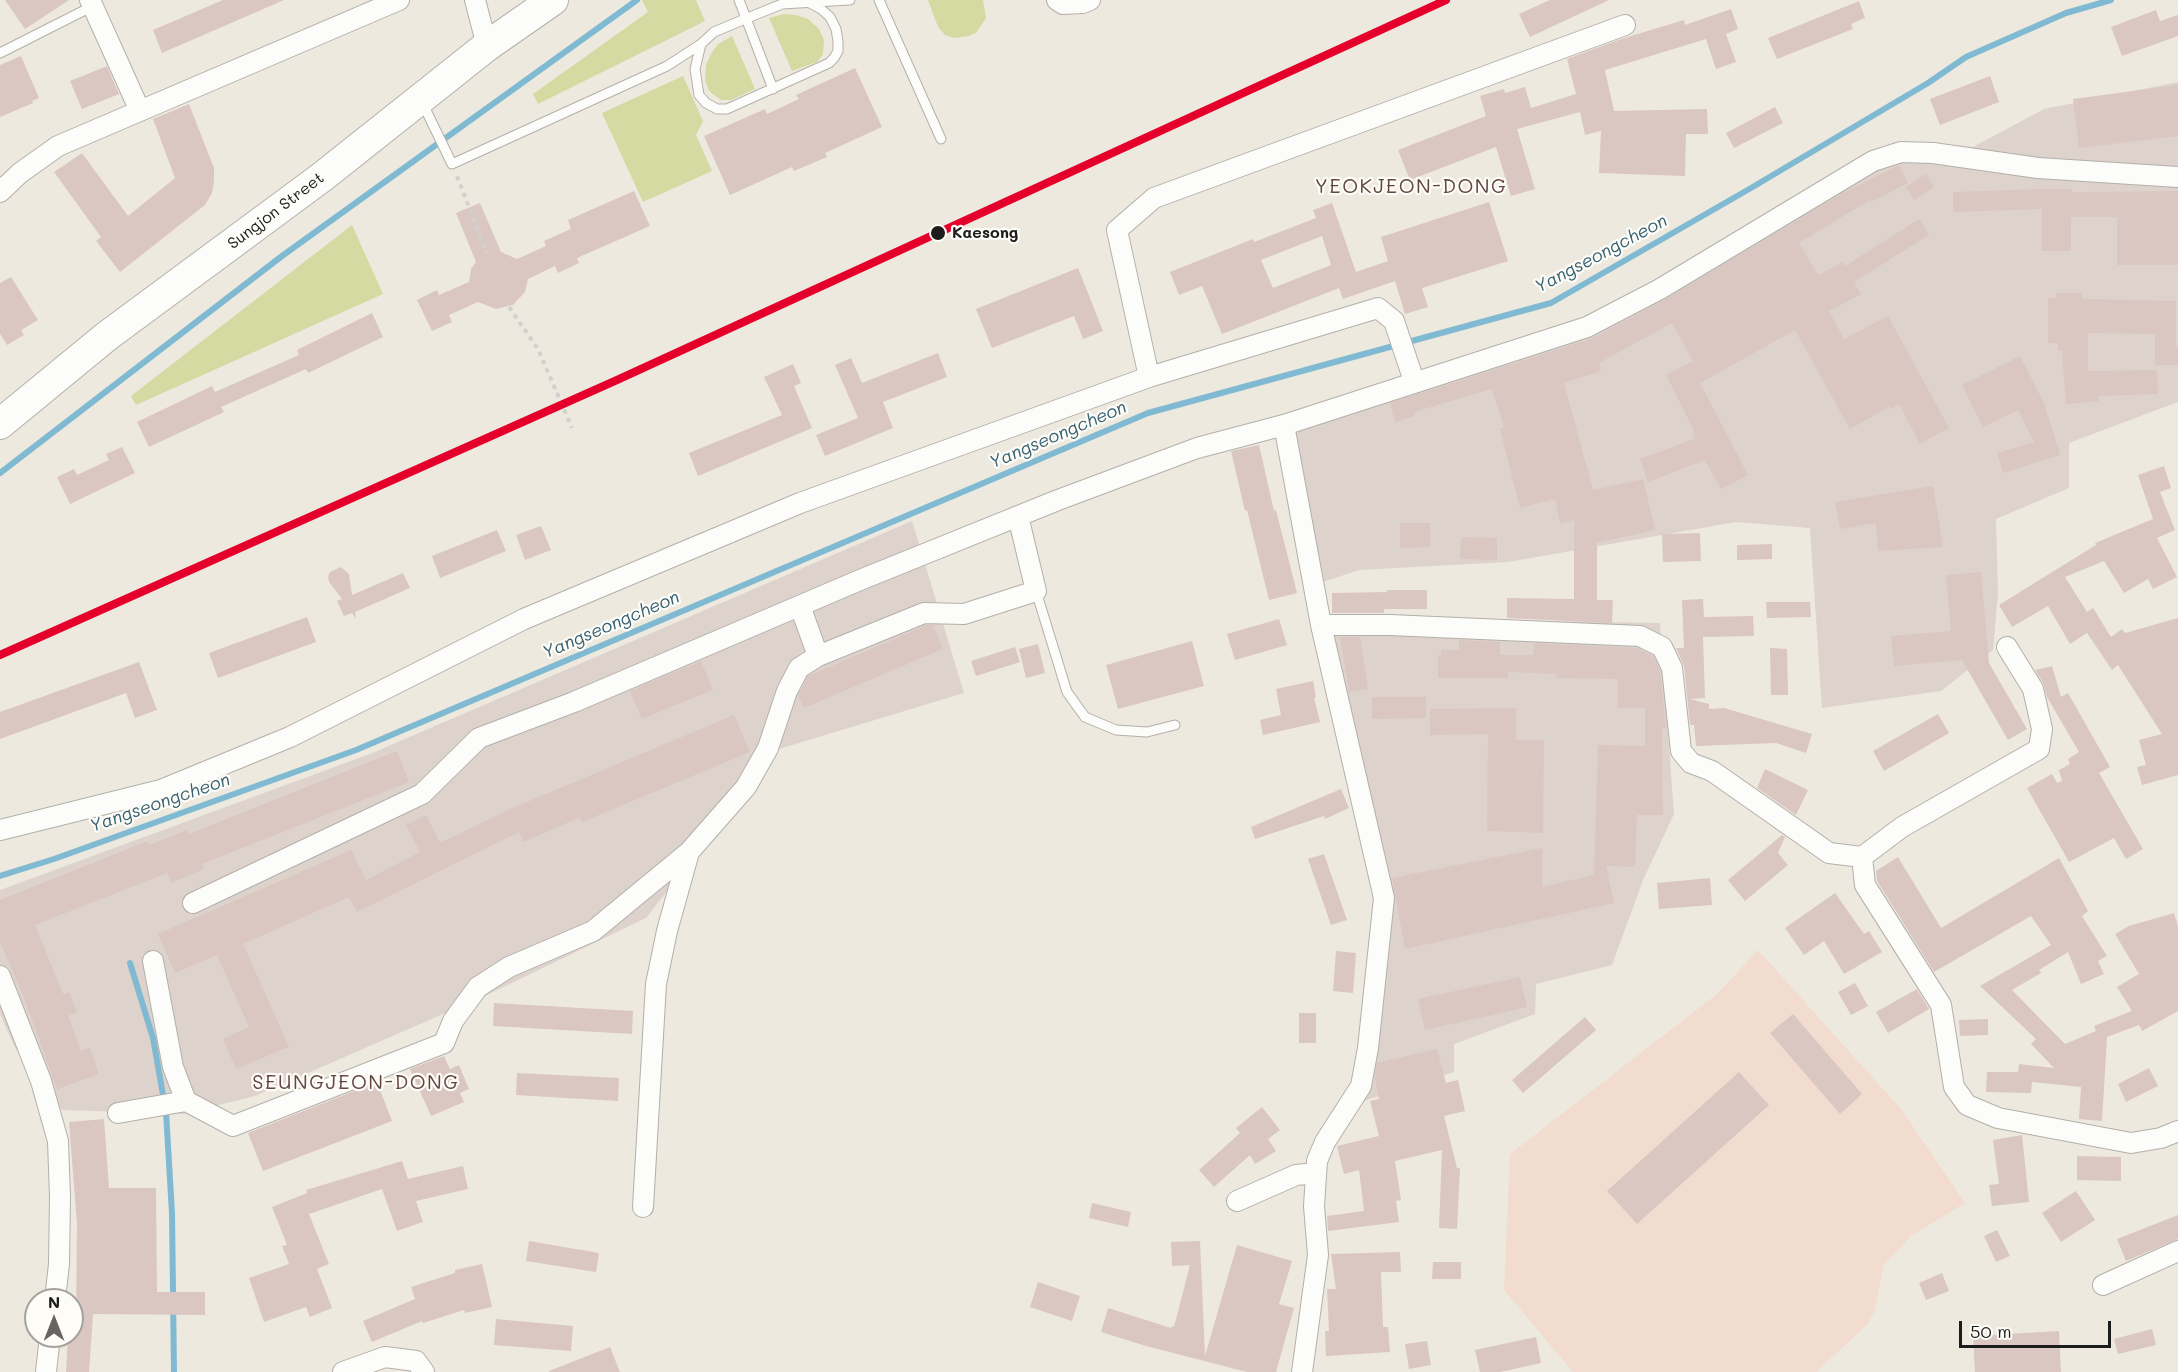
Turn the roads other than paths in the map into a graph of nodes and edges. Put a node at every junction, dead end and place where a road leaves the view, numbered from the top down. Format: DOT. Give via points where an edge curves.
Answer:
graph roads {
  1 [pos="399,0"];
  2 [pos="475,0"];
  3 [pos="553,0"];
  4 [pos="738,0"];
  5 [pos="850,0"];
  6 [pos="879,0"];
  7 [pos="1057,0"];
  8 [pos="1090,0"];
  9 [pos="809,2"];
  10 [pos="92,3"];
  11 [pos="745,19"];
  12 [pos="1625,25"];
  13 [pos="701,44"];
  14 [pos="487,46"];
  15 [pos="0,53"];
  16 [pos="773,89"];
  17 [pos="421,98"];
  18 [pos="140,111"];
  19 [pos="941,139"];
  20 [pos="2178,177"];
  21 [pos="0,192"];
  22 [pos="1411,372"];
  23 [pos="1149,377"];
  24 [pos="0,424"];
  25 [pos="1284,424"];
  26 [pos="1018,516"];
  27 [pos="1036,591"];
  28 [pos="800,606"];
  29 [pos="1321,626"];
  30 [pos="2007,647"];
  31 [pos="818,656"];
  32 [pos="1175,725"];
  33 [pos="0,830"];
  34 [pos="689,852"];
  35 [pos="1862,857"];
  36 [pos="193,903"];
  37 [pos="153,961"];
  38 [pos="0,976"];
  39 [pos="182,1101"];
  40 [pos="118,1113"];
  41 [pos="2178,1131"];
  42 [pos="1316,1173"];
  43 [pos="1237,1201"];
  44 [pos="643,1207"];
  45 [pos="2178,1251"];
  46 [pos="2103,1285"];
  47 [pos="56,1288"];
  48 [pos="49,1348"];
  49 [pos="46,1372"];
  50 [pos="343,1372"];
  51 [pos="424,1372"];
  52 [pos="1302,1372"];
  1 -- 18 [label="street"];
  2 -- 14 [label="street"];
  3 -- 14 [label="main road, Sungjon Street"];
  4 -- 11 [label="lane"];
  5 -- 9 [label="lane"];
  6 -- 19 [label="lane"];
  7 -- 8 [label="street" via="1063,4"];
  9 -- 11 [label="lane" via="782,4"];
  9 -- 16 [label="lane" via="830,17 836,29 838,51 829,63"];
  10 -- 15 [label="lane"];
  10 -- 18 [label="street"];
  11 -- 13 [label="lane" via="714,32"];
  11 -- 16 [label="lane"];
  12 -- 23 [label="street" via="1154,198 1117,230"];
  13 -- 16 [label="lane" via="696,84 706,104 727,109"];
  13 -- 17 [label="lane" via="667,66 450,160"];
  14 -- 17 [label="main road, Sungjon Street"];
  17 -- 24 [label="main road, Sungjon Street" via="322,177 107,336"];
  18 -- 21 [label="street" via="58,146"];
  20 -- 22 [label="street" via="2038,168 1901,152 1873,161 1660,289 1587,327"];
  22 -- 23 [label="street" via="1394,321 1378,308"];
  22 -- 25 [label="street"];
  23 -- 33 [label="street" via="800,503 524,619 290,737 160,790"];
  25 -- 26 [label="street" via="1197,448"];
  25 -- 29 [label="street"];
  26 -- 27 [label="street"];
  26 -- 28 [label="street"];
  27 -- 31 [label="street" via="964,614 924,613"];
  27 -- 32 [label="lane" via="1067,692 1085,717 1116,730 1147,732"];
  28 -- 31 [label="street"];
  28 -- 36 [label="street" via="479,738 422,794"];
  29 -- 35 [label="street" via="1390,625 1640,636 1662,646 1672,668 1681,751 1691,763 1712,771 1829,853"];
  29 -- 42 [label="street" via="1384,898 1361,1086 1325,1142"];
  30 -- 35 [label="street" via="2033,689 2042,729 2039,749 1902,827"];
  31 -- 34 [label="street" via="799,668 768,748 746,787"];
  34 -- 39 [label="street" via="593,932 509,967 478,987 453,1021 444,1043 233,1126"];
  34 -- 44 [label="street" via="656,984"];
  35 -- 41 [label="street" via="1865,885 1941,1005 1954,1088 1967,1105 1998,1118 2131,1143"];
  37 -- 39 [label="street"];
  38 -- 47 [label="street" via="41,1081 58,1141"];
  39 -- 40 [label="street"];
  42 -- 43 [label="street" via="1296,1175"];
  42 -- 52 [label="street" via="1318,1254"];
  45 -- 46 [label="street"];
  48 -- 49 [label="street"];
  50 -- 51 [label="street" via="385,1357 416,1361"];
}
